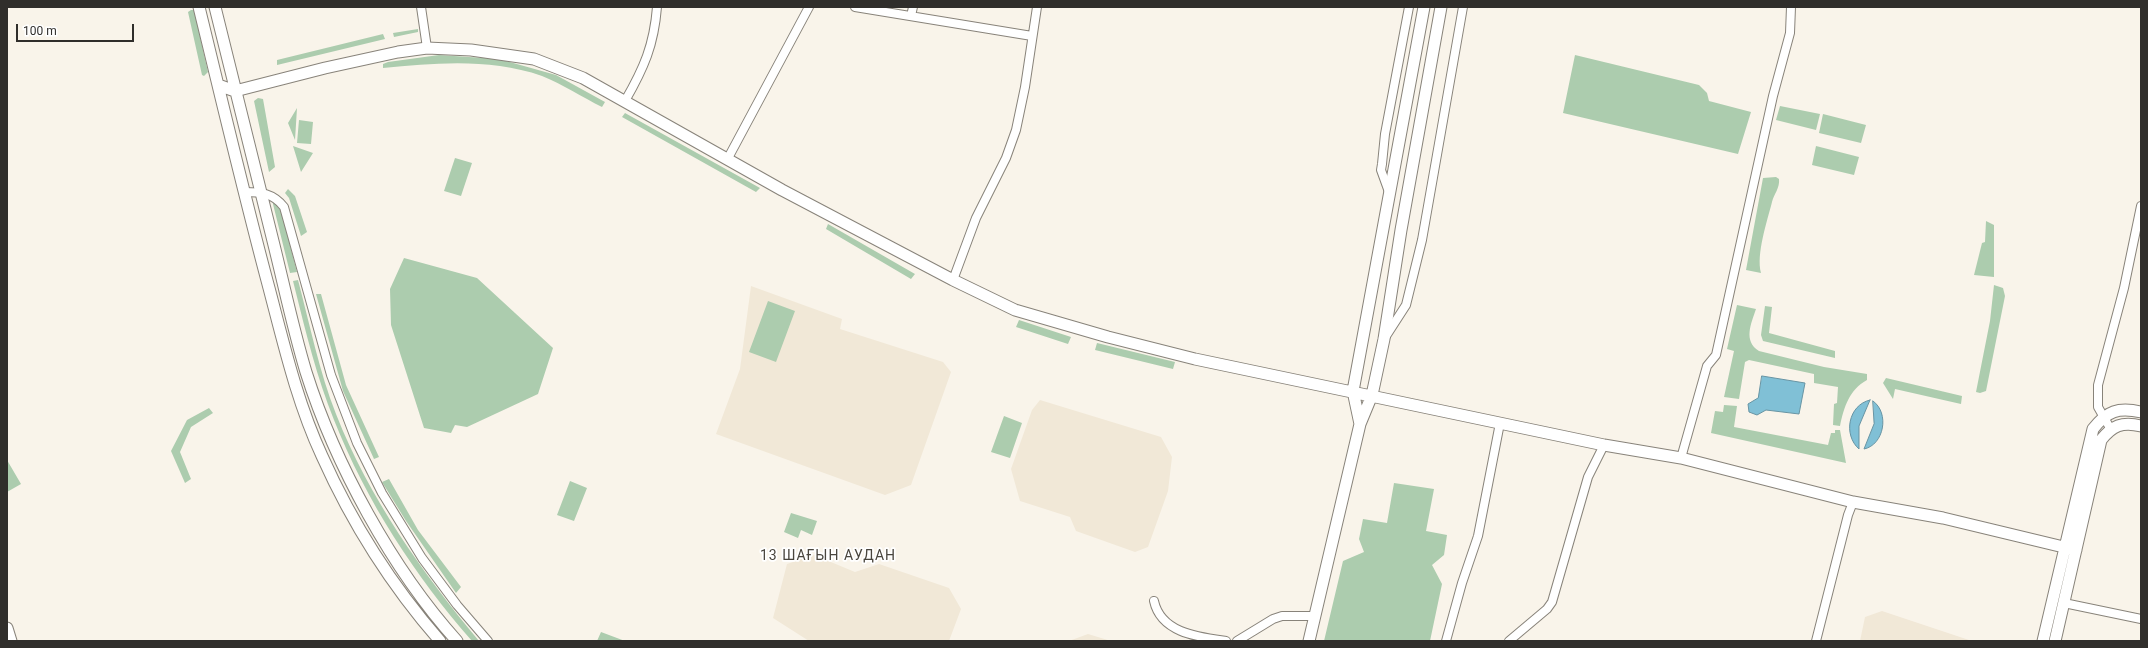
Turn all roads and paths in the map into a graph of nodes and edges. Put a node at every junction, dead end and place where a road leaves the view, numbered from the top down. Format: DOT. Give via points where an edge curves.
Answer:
graph roads {
  1 [pos="199,7"];
  2 [pos="215,7"];
  3 [pos="421,7"];
  4 [pos="657,7"];
  5 [pos="809,7"];
  6 [pos="856,7"];
  7 [pos="913,7"];
  8 [pos="1036,7"];
  9 [pos="1410,7"];
  10 [pos="1424,7"];
  11 [pos="1441,7"];
  12 [pos="1463,7"];
  13 [pos="1791,7"];
  14 [pos="911,16"];
  15 [pos="1032,36"];
  16 [pos="427,48"];
  17 [pos="218,85"];
  18 [pos="235,91"];
  19 [pos="625,101"];
  20 [pos="727,160"];
  21 [pos="244,192"];
  22 [pos="260,192"];
  23 [pos="1390,195"];
  24 [pos="2141,206"];
  25 [pos="953,280"];
  26 [pos="1384,339"];
  27 [pos="1354,391"];
  28 [pos="1372,395"];
  29 [pos="2141,412"];
  30 [pos="2104,415"];
  31 [pos="1500,423"];
  32 [pos="1360,424"];
  33 [pos="2141,426"];
  34 [pos="2110,428"];
  35 [pos="1604,444"];
  36 [pos="1681,458"];
  37 [pos="1853,502"];
  38 [pos="2065,548"];
  39 [pos="2076,550"];
  40 [pos="1154,601"];
  41 [pos="2064,603"];
  42 [pos="1315,616"];
  43 [pos="2141,619"];
  44 [pos="7,628"];
  45 [pos="11,641"];
  46 [pos="440,641"];
  47 [pos="457,641"];
  48 [pos="488,641"];
  49 [pos="1226,641"];
  50 [pos="1237,641"];
  51 [pos="1309,641"];
  52 [pos="1446,641"];
  53 [pos="1509,641"];
  54 [pos="1816,641"];
  55 [pos="2043,641"];
  56 [pos="2055,641"];
  1 -- 17 [label="main road"];
  2 -- 18 [label="main road"];
  3 -- 16 [label="street"];
  4 -- 19 [label="street" via="655,32 641,73"];
  5 -- 20 [label="street"];
  6 -- 14 [label="street"];
  7 -- 14 [label="street"];
  8 -- 15 [label="street"];
  9 -- 23 [label="street" via="1385,134 1381,170"];
  10 -- 23 [label="main road"];
  11 -- 26 [label="main road"];
  12 -- 26 [label="street" via="1422,240 1406,306"];
  13 -- 36 [label="street" via="1790,33 1770,109 1716,354 1707,366"];
  14 -- 15 [label="street"];
  15 -- 25 [label="street" via="1016,130 1006,158 976,218"];
  16 -- 18 [label="main road" via="325,68"];
  16 -- 19 [label="main road" via="471,50 534,59 583,78"];
  17 -- 18 [label="main road"];
  17 -- 21 [label="main road"];
  18 -- 22 [label="main road"];
  19 -- 20 [label="main road"];
  20 -- 25 [label="main road"];
  21 -- 22 [label="street"];
  21 -- 46 [label="main road" via="292,376 321,455 352,516 389,576"];
  22 -- 47 [label="main road" via="306,372 325,422 366,508 401,568"];
  22 -- 48 [label="street" via="273,196 284,207 330,376 357,443 382,493 422,558"];
  23 -- 27 [label="main road"];
  24 -- 30 [label="street" via="2124,288 2098,385 2098,407"];
  25 -- 27 [label="main road" via="1015,310 1108,337 1195,359"];
  26 -- 28 [label="main road"];
  27 -- 28 [label="main road"];
  27 -- 32 [label="main road"];
  28 -- 31 [label="main road"];
  28 -- 32 [label="main road"];
  29 -- 30 [label="main road" via="2117,411"];
  30 -- 34 [label="street"];
  30 -- 38 [label="main road" via="2093,429"];
  31 -- 35 [label="main road"];
  31 -- 52 [label="street" via="1478,536"];
  32 -- 42 [label="main road"];
  33 -- 34 [label="main road" via="2123,424"];
  34 -- 39 [label="main road" via="2101,440"];
  35 -- 36 [label="main road"];
  35 -- 53 [label="street" via="1588,477 1552,602"];
  36 -- 37 [label="main road"];
  37 -- 38 [label="main road" via="1943,518"];
  37 -- 54 [label="street"];
  38 -- 39 [label="main road"];
  38 -- 55 [label="main road"];
  39 -- 41 [label="main road"];
  40 -- 49 [label="street" via="1156,610 1163,620 1179,630"];
  41 -- 43 [label="street"];
  41 -- 56 [label="main road"];
  42 -- 50 [label="street" via="1282,616"];
  42 -- 51 [label="main road"];
  44 -- 45 [label="main road"];
}
